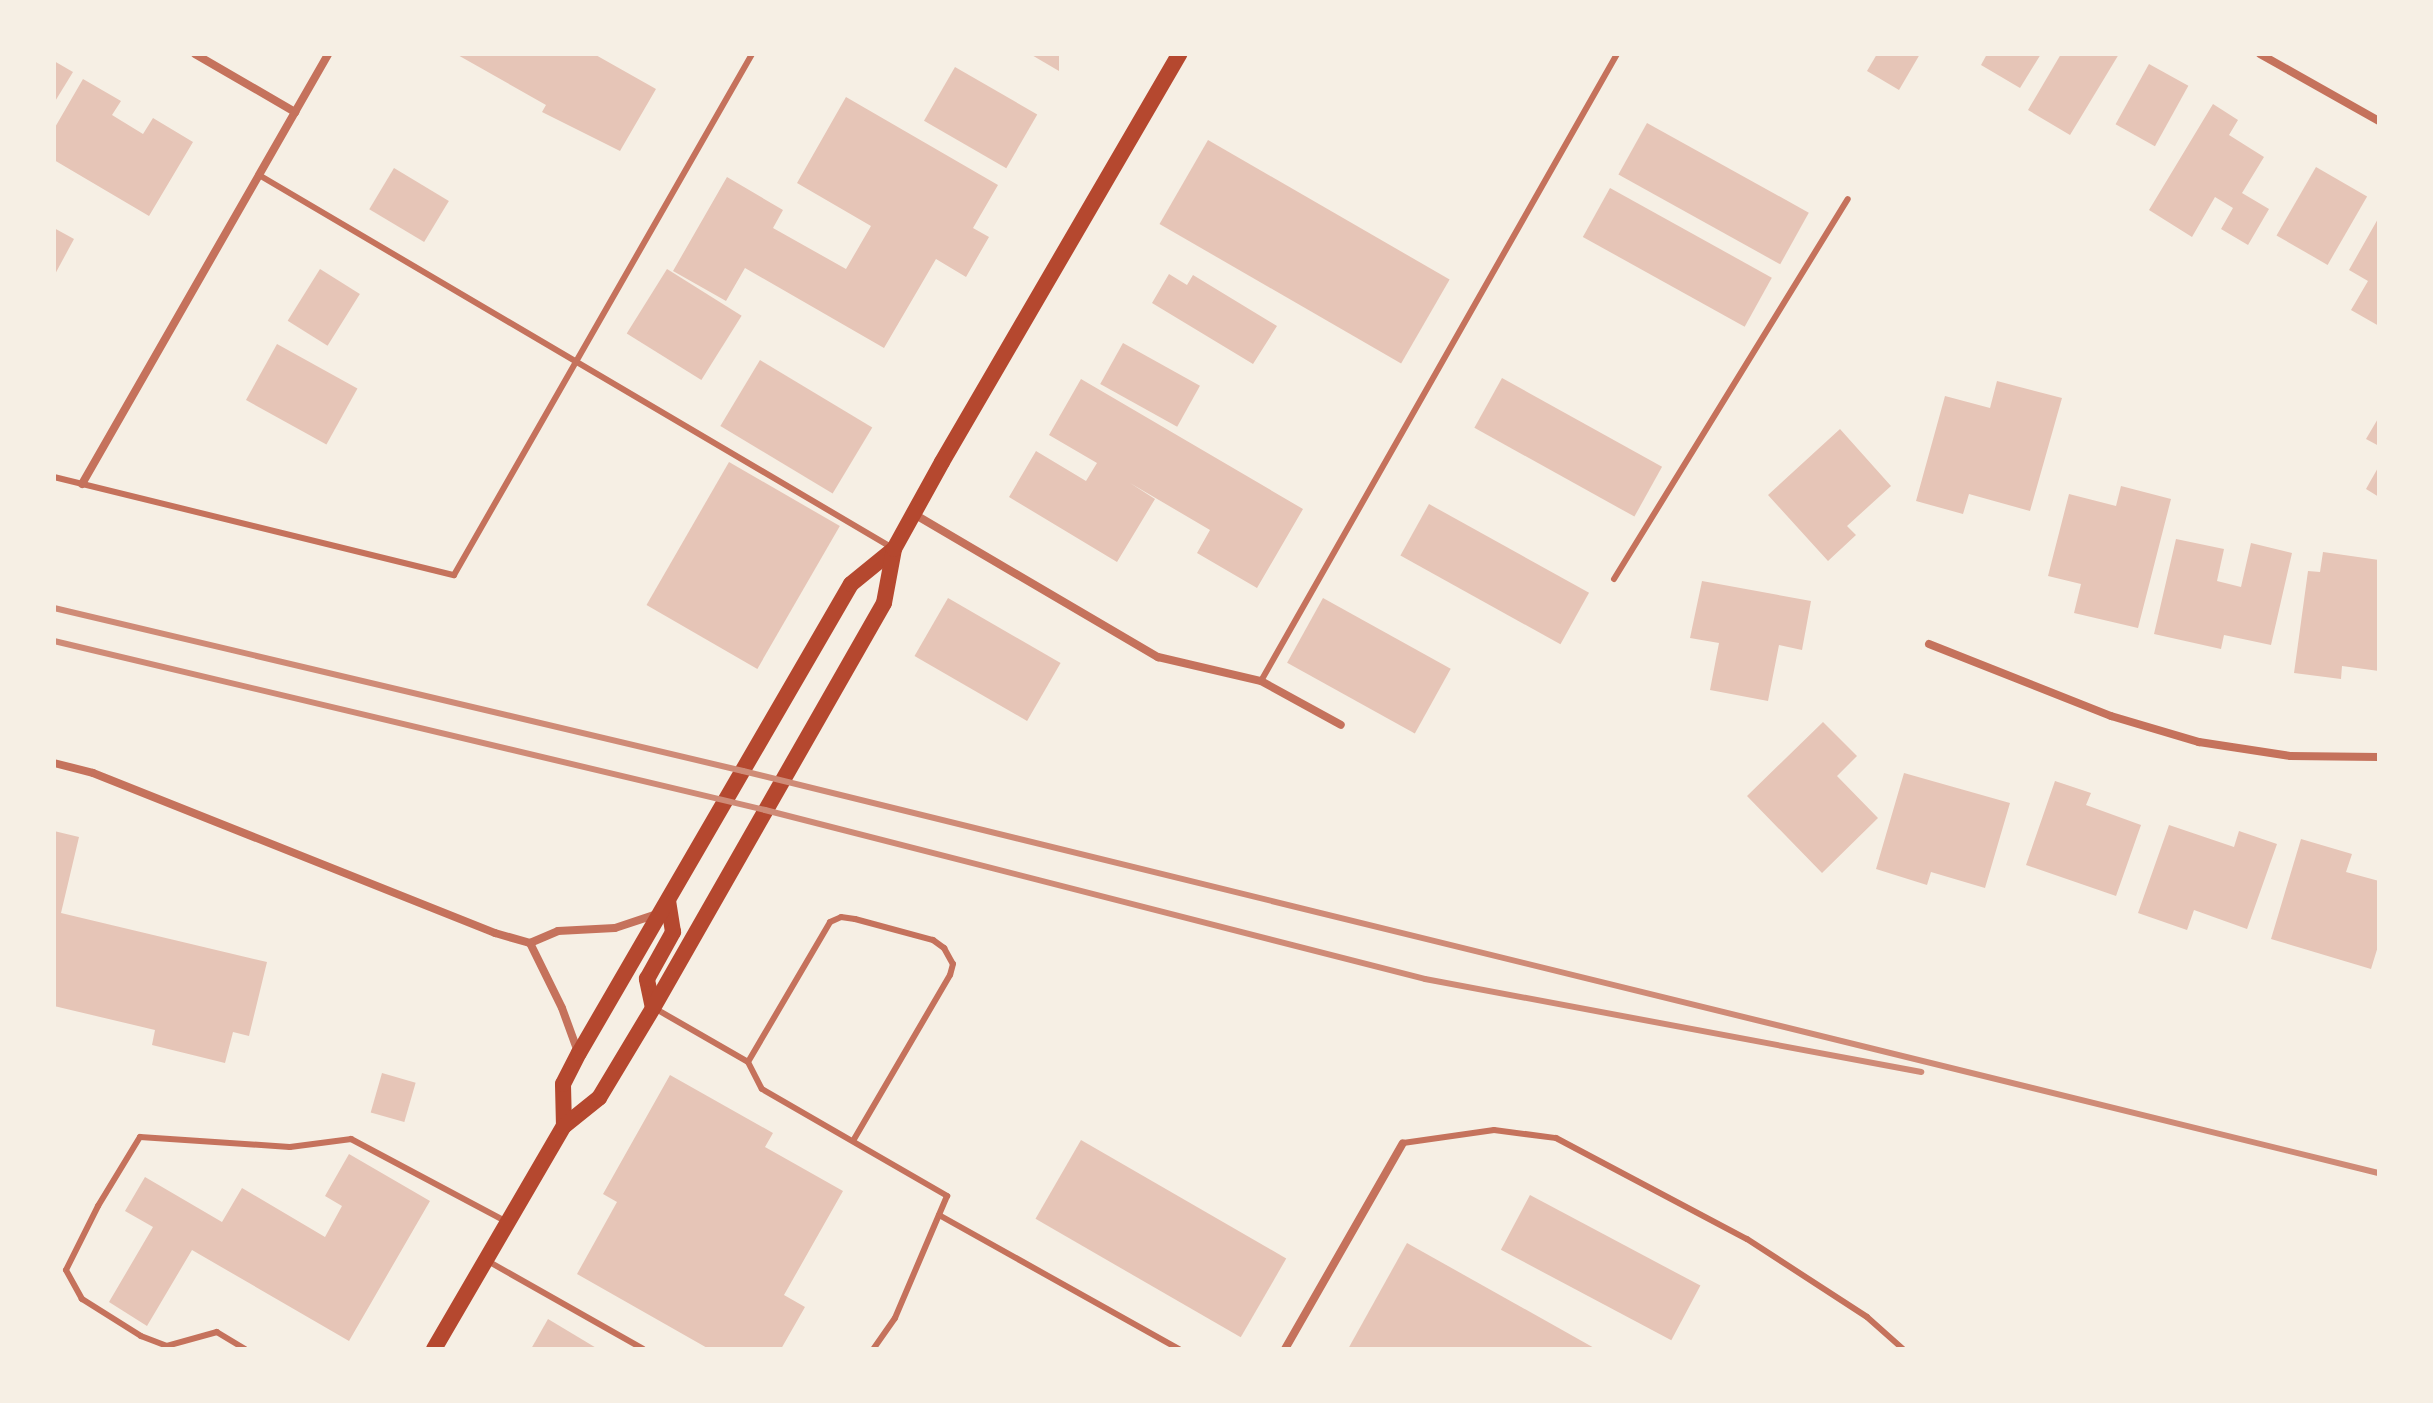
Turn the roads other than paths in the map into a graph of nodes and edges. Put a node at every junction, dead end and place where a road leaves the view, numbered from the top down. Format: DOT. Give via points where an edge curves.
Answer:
graph roads {
  1 [pos="195,54"];
  2 [pos="328,54"];
  3 [pos="752,54"];
  4 [pos="1179,54"];
  5 [pos="1617,54"];
  6 [pos="2260,54"];
  7 [pos="295,112"];
  8 [pos="2379,121"];
  9 [pos="259,175"];
  10 [pos="1848,199"];
  11 [pos="576,361"];
  12 [pos="54,477"];
  13 [pos="82,484"];
  14 [pos="914,514"];
  15 [pos="894,549"];
  16 [pos="1614,579"];
  17 [pos="1929,644"];
  18 [pos="1261,681"];
  19 [pos="1341,725"];
  20 [pos="2379,757"];
  21 [pos="54,763"];
  22 [pos="664,907"];
  23 [pos="530,943"];
  24 [pos="653,1008"];
  25 [pos="579,1053"];
  26 [pos="748,1062"];
  27 [pos="564,1126"];
  28 [pos="853,1141"];
  29 [pos="1403,1143"];
  30 [pos="939,1215"];
  31 [pos="507,1222"];
  32 [pos="486,1259"];
  33 [pos="245,1349"];
  34 [pos="434,1349"];
  35 [pos="643,1349"];
  36 [pos="873,1349"];
  37 [pos="1179,1349"];
  38 [pos="1285,1349"];
  39 [pos="1903,1349"];
  1 -- 7 [label="street"];
  2 -- 7 [label="street"];
  3 -- 11 [label="lane"];
  4 -- 14 [label="main road"];
  5 -- 18 [label="lane"];
  6 -- 8 [label="street"];
  7 -- 9 [label="street"];
  9 -- 11 [label="lane"];
  9 -- 13 [label="street"];
  10 -- 16 [label="lane"];
  11 -- 13 [label="lane" via="454,575"];
  11 -- 15 [label="lane"];
  12 -- 13 [label="lane"];
  14 -- 15 [label="main road"];
  14 -- 18 [label="street" via="1158,657"];
  15 -- 22 [label="main road" via="851,584"];
  15 -- 24 [label="main road" via="884,603"];
  17 -- 20 [label="street" via="2111,716 2199,742 2290,756"];
  18 -- 19 [label="street"];
  21 -- 23 [label="street" via="93,773"];
  22 -- 23 [label="street" via="615,928 558,931"];
  22 -- 24 [label="main road" via="673,932 647,979"];
  22 -- 25 [label="main road"];
  23 -- 25 [label="street"];
  24 -- 26 [label="lane"];
  24 -- 27 [label="main road" via="599,1098"];
  25 -- 27 [label="main road" via="563,1084"];
  26 -- 28 [label="lane" via="762,1089"];
  26 -- 28 [label="lane" via="830,922 855,919 933,940 944,948 953,964 950,975"];
  27 -- 31 [label="main road"];
  28 -- 30 [label="lane" via="947,1196"];
  29 -- 38 [label="street"];
  29 -- 39 [label="lane" via="1494,1130 1556,1138 1747,1239 1867,1317"];
  30 -- 36 [label="lane" via="895,1318"];
  30 -- 37 [label="lane"];
  31 -- 32 [label="main road"];
  31 -- 33 [label="lane" via="351,1139 290,1147 140,1137 66,1270 82,1299 141,1336 167,1346 217,1332"];
  32 -- 34 [label="main road"];
  32 -- 35 [label="lane"];
}
